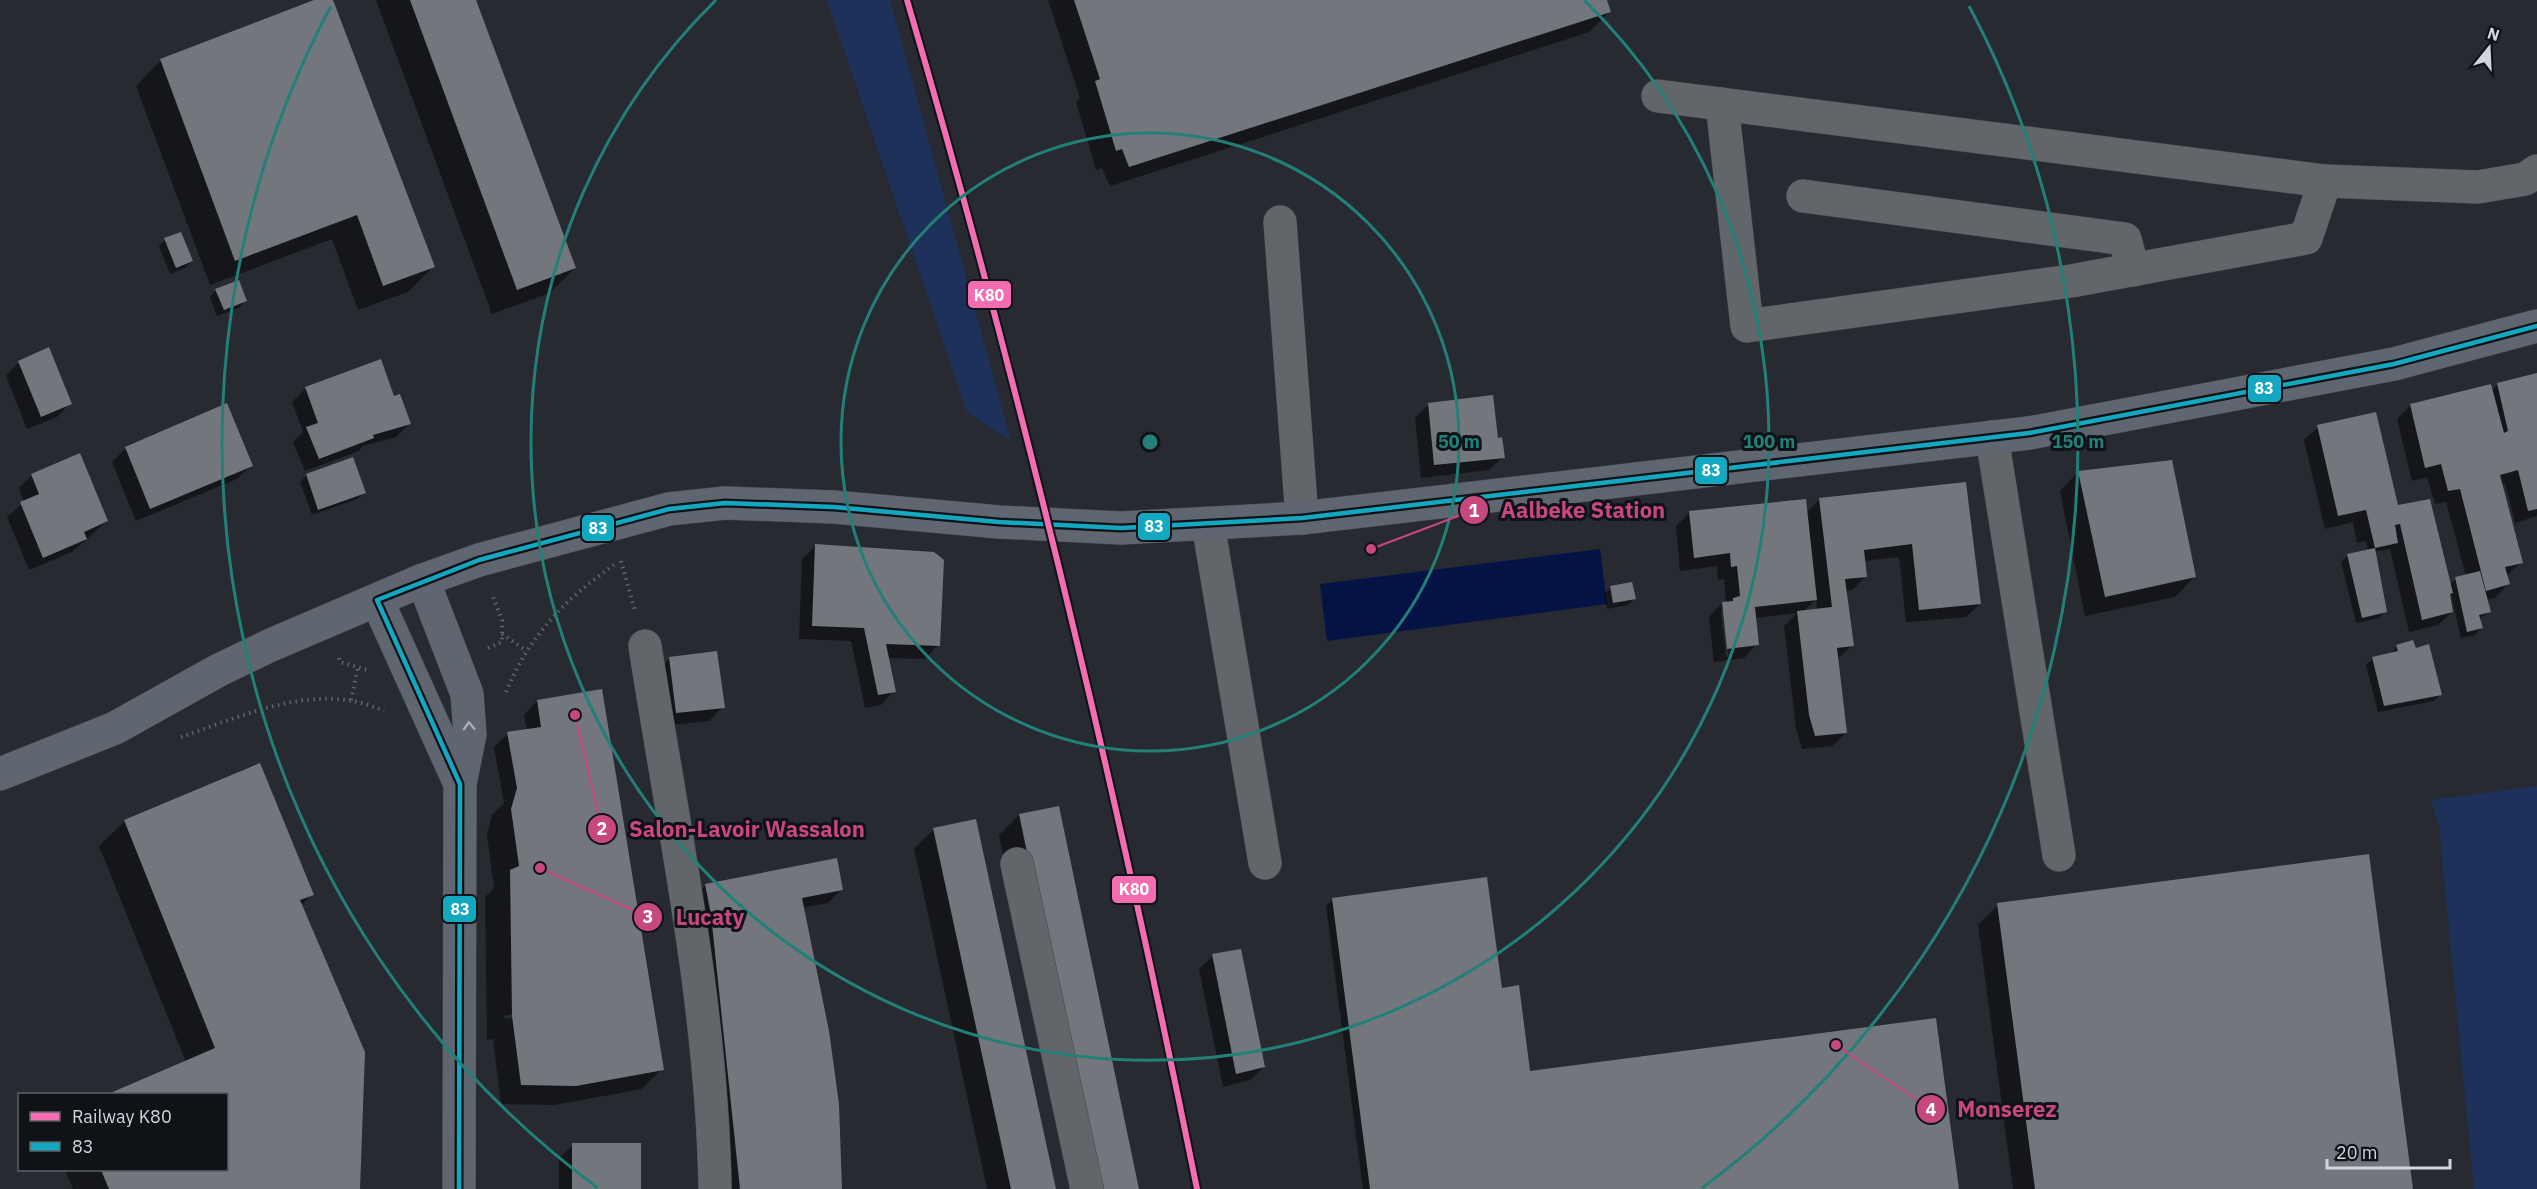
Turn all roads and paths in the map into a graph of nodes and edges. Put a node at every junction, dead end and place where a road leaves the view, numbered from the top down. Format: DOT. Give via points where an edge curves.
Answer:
graph roads {
  1 [pos="1658,96"];
  2 [pos="1722,104"];
  3 [pos="2537,171"];
  4 [pos="2325,181"];
  5 [pos="1803,196"];
  6 [pos="1280,222"];
  7 [pos="2133,270"];
  8 [pos="2537,326"];
  9 [pos="1992,437"];
  10 [pos="1302,518"];
  11 [pos="1208,524"];
  12 [pos="621,561"];
  13 [pos="423,580"];
  14 [pos="376,600"];
  15 [pos="501,634"];
  16 [pos="645,646"];
  17 [pos="527,651"];
  18 [pos="358,667"];
  19 [pos="351,700"];
  20 [pos="0,774"];
  21 [pos="460,784"];
  22 [pos="2059,855"];
  23 [pos="1265,863"];
  24 [pos="1017,864"];
  25 [pos="459,1189"];
  26 [pos="715,1189"];
  27 [pos="1088,1189"];
  1 -- 2 [label="street"];
  2 -- 4 [label="street"];
  2 -- 7 [label="street" via="1747,326"];
  3 -- 4 [label="street" via="2525,179 2478,187"];
  4 -- 7 [label="street" via="2306,238"];
  5 -- 7 [label="street" via="2125,239"];
  6 -- 10 [label="street"];
  8 -- 9 [label="main road" via="2394,364"];
  9 -- 10 [label="main road"];
  9 -- 22 [label="street"];
  10 -- 11 [label="main road"];
  11 -- 13 [label="main road" via="1050,526 834,507 724,503 669,509 611,523"];
  11 -- 23 [label="street"];
  12 -- 16 [label="path"];
  13 -- 14 [label="main road"];
  21 -- 13 [label="main road, one-way" via="470,734 467,694"];
  14 -- 20 [label="main road" via="229,665 115,728"];
  14 -- 21 [label="main road"];
  15 -- 17 [label="path"];
  16 -- 26 [label="street" via="701,998 714,1127"];
  18 -- 19 [label="path"];
  21 -- 25 [label="main road"];
  24 -- 27 [label="street"];
}
